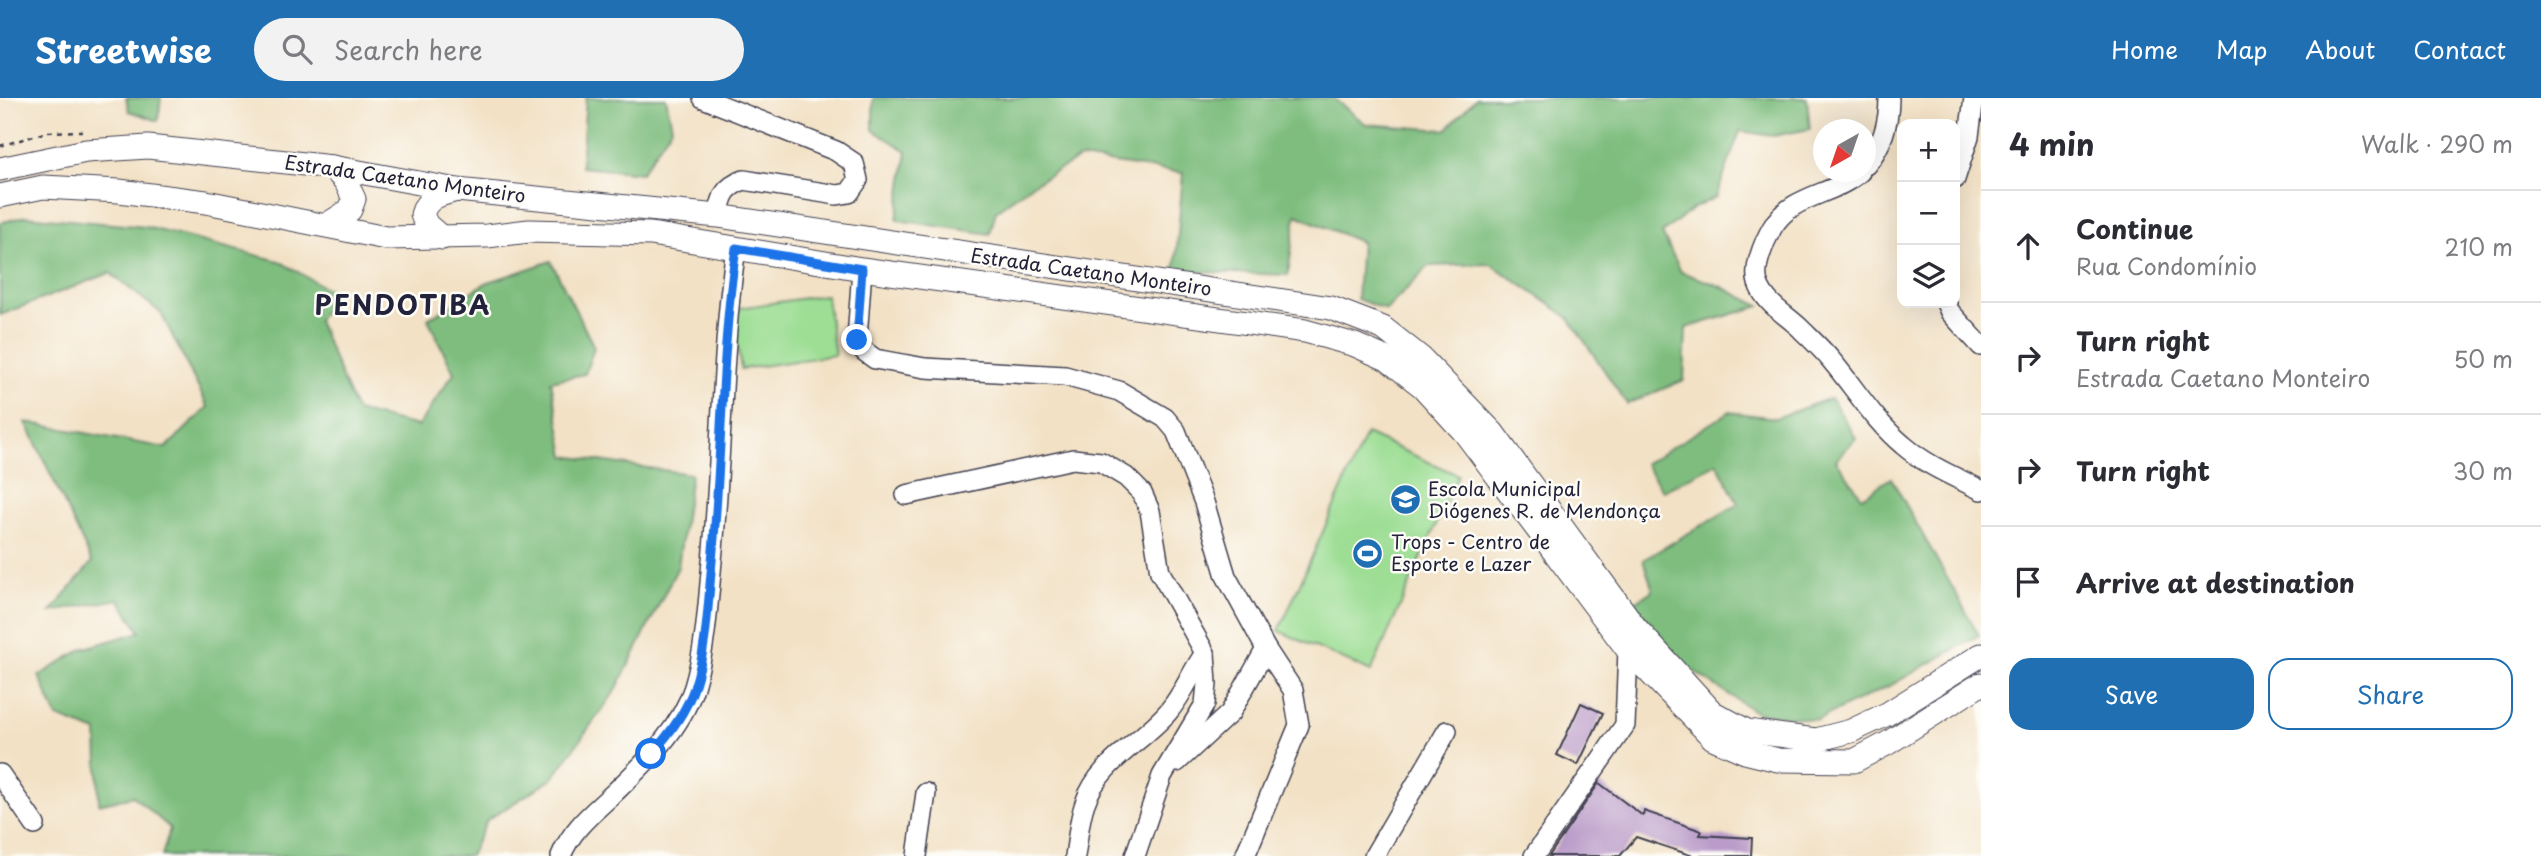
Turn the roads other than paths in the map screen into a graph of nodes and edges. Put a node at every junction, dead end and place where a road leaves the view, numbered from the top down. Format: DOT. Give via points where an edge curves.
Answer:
graph roads {
  1 [pos="704,98"];
  2 [pos="1889,98"];
  3 [pos="1974,98"];
  4 [pos="1876,150"];
  5 [pos="1960,164"];
  6 [pos="332,167"];
  7 [pos="0,169"];
  8 [pos="1846,182"];
  9 [pos="457,190"];
  10 [pos="0,196"];
  11 [pos="718,216"];
  12 [pos="328,224"];
  13 [pos="442,238"];
  14 [pos="736,248"];
  15 [pos="862,269"];
  16 [pos="1948,308"];
  17 [pos="1981,346"];
  18 [pos="1981,490"];
  19 [pos="906,495"];
  20 [pos="1266,649"];
  21 [pos="1628,650"];
  22 [pos="1205,653"];
  23 [pos="1981,655"];
  24 [pos="1981,684"];
  25 [pos="1447,731"];
  26 [pos="0,774"];
  27 [pos="1162,776"];
  28 [pos="926,793"];
  29 [pos="35,825"];
  30 [pos="562,856"];
  31 [pos="917,856"];
  32 [pos="1075,856"];
  33 [pos="1135,856"];
  34 [pos="1245,856"];
  35 [pos="1374,856"];
  36 [pos="1534,856"];
  1 -- 11 [label="street" via="836,151 853,163 858,180 849,193 837,195 744,180 722,194"];
  2 -- 4 [label="street" via="1889,121"];
  3 -- 5 [label="street"];
  6 -- 7 [label="main road, Estrada Caetano Monteiro" via="148,147 86,150"];
  6 -- 9 [label="main road, Estrada Caetano Monteiro"];
  6 -- 12 [label="main road" via="346,181 354,199 350,210"];
  8 -- 18 [label="street" via="1789,208 1773,226 1761,253 1757,281 1764,297 1830,358 1901,444 1928,464"];
  9 -- 11 [label="main road, Estrada Caetano Monteiro"];
  9 -- 13 [label="main road" via="425,204 422,215"];
  10 -- 12 [label="main road, Estrada Caetano Monteiro" via="43,187 119,191"];
  11 -- 23 [label="main road, Estrada Caetano Monteiro" via="1247,293 1331,308 1383,328 1421,359 1493,433 1635,627 1690,688 1712,712 1747,731 1816,740 1851,731"];
  12 -- 13 [label="main road, Estrada Caetano Monteiro" via="386,238"];
  13 -- 14 [label="main road, Estrada Caetano Monteiro" via="529,231 621,231"];
  14 -- 15 [label="main road, Estrada Caetano Monteiro"];
  14 -- 30 [label="street" via="706,628 694,688 673,730 582,823 568,839"];
  15 -- 20 [label="street" via="857,340 875,359 925,368 1065,376 1119,391 1165,418 1187,458 1226,576"];
  15 -- 21 [label="main road, Estrada Caetano Monteiro" via="1305,331 1387,359 1423,387 1465,433"];
  16 -- 17 [label="street"];
  19 -- 22 [label="street" via="1073,459 1101,463 1142,493 1150,511 1160,572"];
  20 -- 27 [label="street" via="1230,713"];
  20 -- 34 [label="street" via="1293,690 1299,725"];
  21 -- 24 [label="main road, Estrada Caetano Monteiro" via="1713,738 1778,760 1854,761"];
  21 -- 36 [label="street" via="1625,725"];
  22 -- 27 [label="street" via="1205,704"];
  22 -- 32 [label="street" via="1172,707 1093,785"];
  25 -- 35 [label="street"];
  26 -- 29 [label="street"];
  27 -- 33 [label="street"];
  28 -- 31 [label="street"];
}
